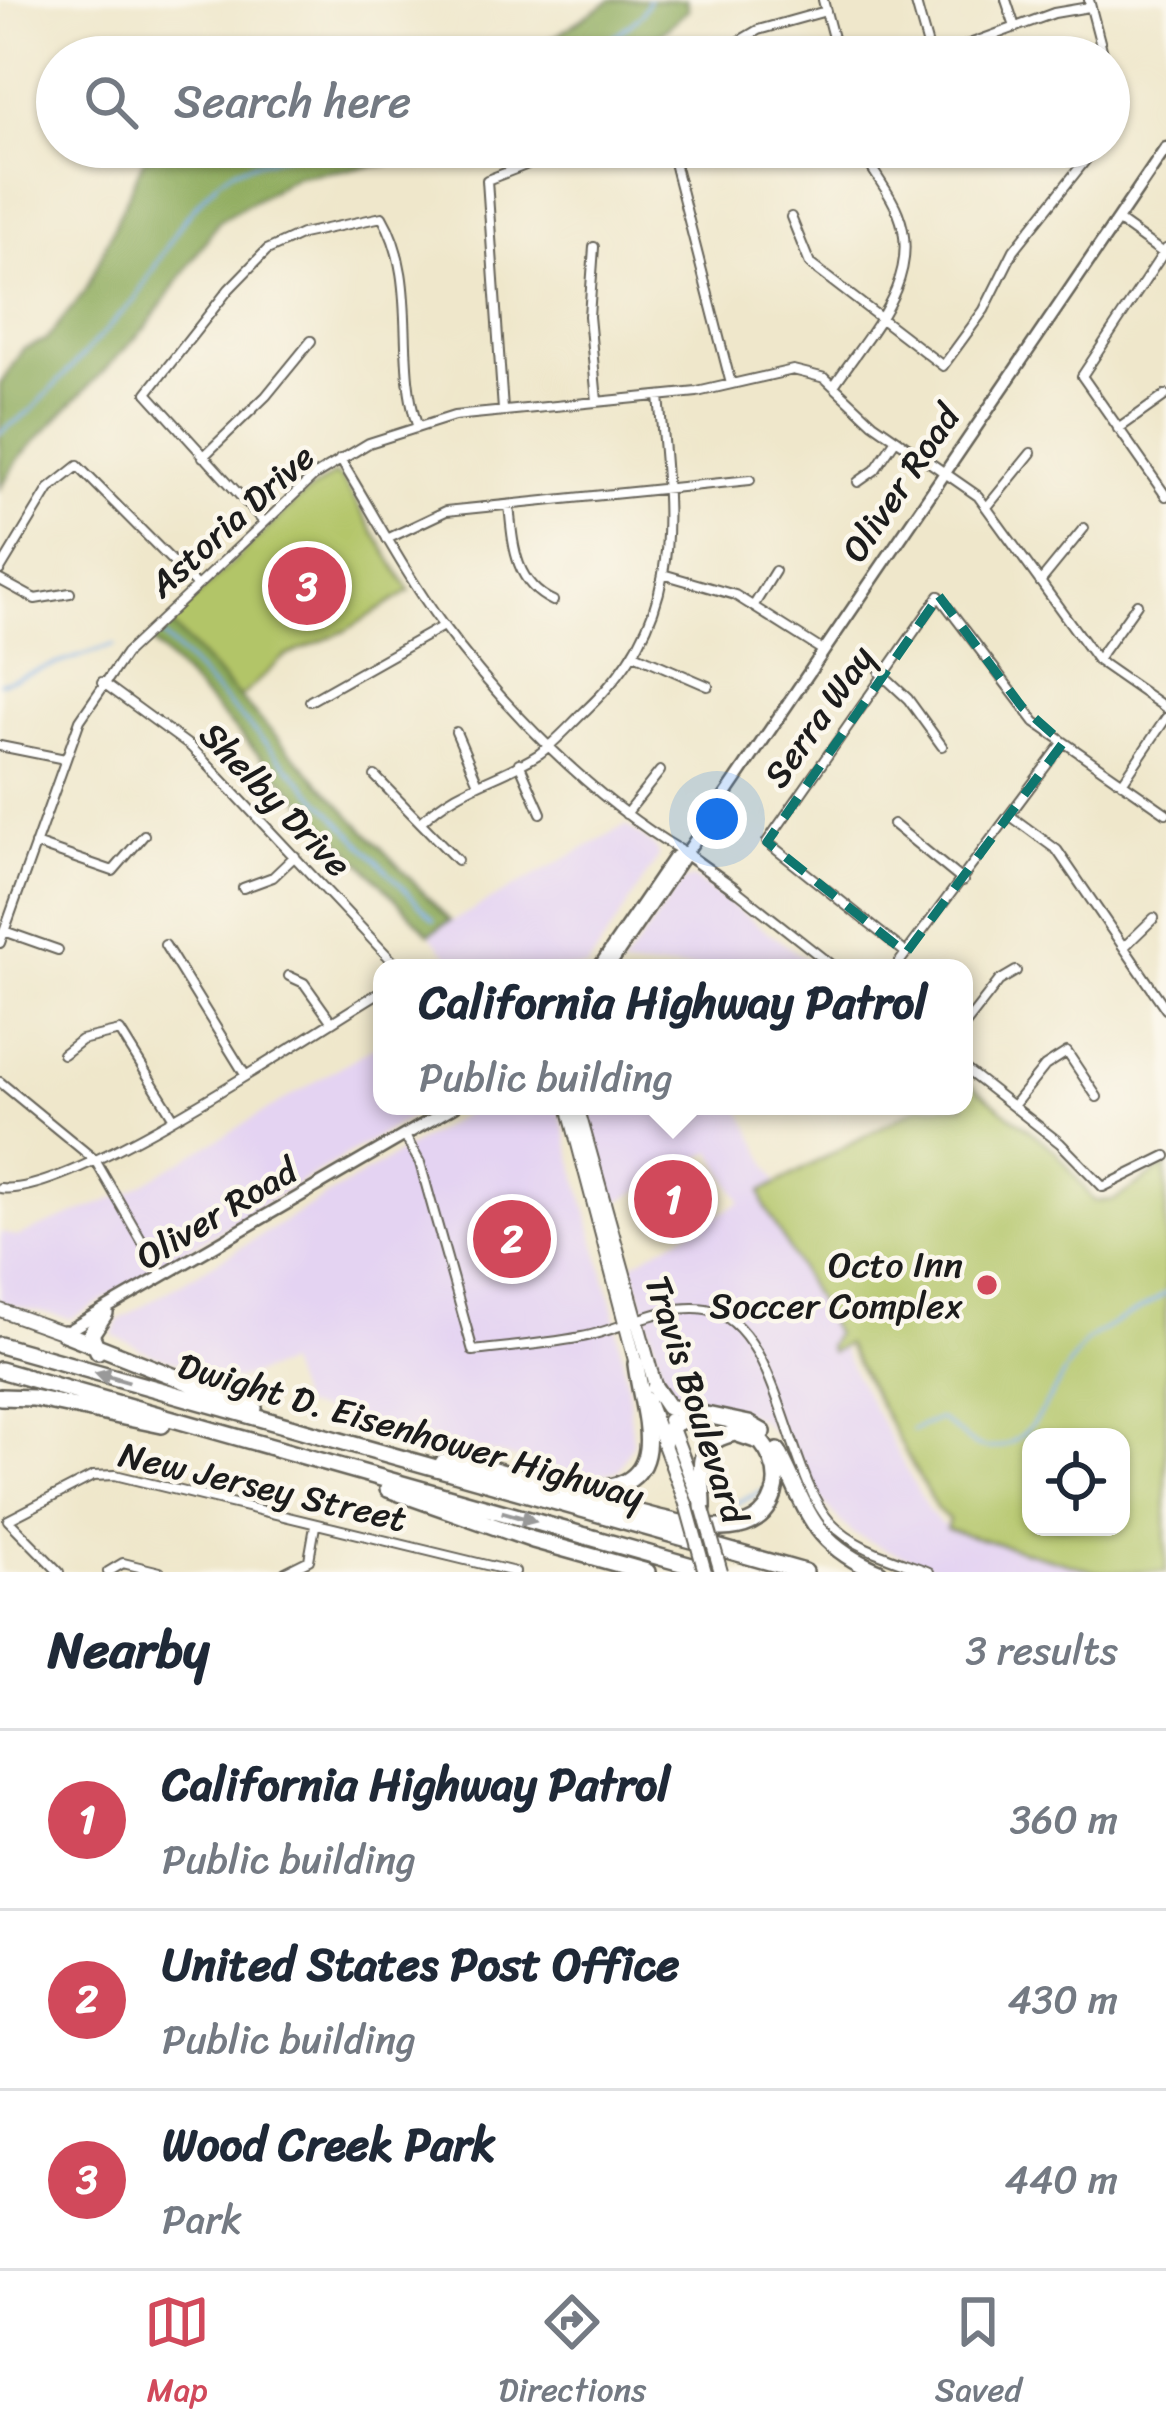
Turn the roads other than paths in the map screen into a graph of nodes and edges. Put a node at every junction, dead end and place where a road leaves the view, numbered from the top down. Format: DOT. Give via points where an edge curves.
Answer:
graph roads {
  1 [pos="915,0"];
  2 [pos="1006,0"];
  3 [pos="1089,4"];
  4 [pos="825,5"];
  5 [pos="1015,27"];
  6 [pos="747,36"];
  7 [pos="833,36"];
  8 [pos="926,36"];
  9 [pos="990,36"];
  10 [pos="1098,36"];
  11 [pos="1166,148"];
  12 [pos="518,168"];
  13 [pos="675,168"];
  14 [pos="873,168"];
  15 [pos="1078,168"];
  16 [pos="791,217"];
  17 [pos="1117,220"];
  18 [pos="594,247"];
  19 [pos="1165,251"];
  20 [pos="881,316"];
  21 [pos="311,341"];
  22 [pos="730,384"];
  23 [pos="835,384"];
  24 [pos="1166,394"];
  25 [pos="659,396"];
  26 [pos="597,401"];
  27 [pos="503,410"];
  28 [pos="417,425"];
  29 [pos="1118,429"];
  30 [pos="896,439"];
  31 [pos="1030,452"];
  32 [pos="203,457"];
  33 [pos="340,459"];
  34 [pos="944,472"];
  35 [pos="750,480"];
  36 [pos="858,482"];
  37 [pos="668,491"];
  38 [pos="1166,496"];
  39 [pos="509,505"];
  40 [pos="987,507"];
  41 [pos="264,521"];
  42 [pos="1084,528"];
  43 [pos="387,539"];
  44 [pos="0,570"];
  45 [pos="775,572"];
  46 [pos="666,575"];
  47 [pos="0,580"];
  48 [pos="1040,582"];
  49 [pos="196,585"];
  50 [pos="70,593"];
  51 [pos="553,601"];
  52 [pos="1137,604"];
  53 [pos="754,605"];
  54 [pos="443,626"];
  55 [pos="822,650"];
  56 [pos="634,654"];
  57 [pos="1097,660"];
  58 [pos="880,673"];
  59 [pos="102,682"];
  60 [pos="708,686"];
  61 [pos="310,701"];
  62 [pos="1166,708"];
  63 [pos="1166,718"];
  64 [pos="456,731"];
  65 [pos="550,743"];
  66 [pos="1063,743"];
  67 [pos="0,746"];
  68 [pos="942,746"];
  69 [pos="65,759"];
  70 [pos="520,763"];
  71 [pos="660,771"];
  72 [pos="375,776"];
  73 [pos="477,781"];
  74 [pos="1122,783"];
  75 [pos="541,813"];
  76 [pos="1166,813"];
  77 [pos="626,814"];
  78 [pos="1012,817"];
  79 [pos="421,822"];
  80 [pos="893,824"];
  81 [pos="144,835"];
  82 [pos="35,844"];
  83 [pos="683,852"];
  84 [pos="295,856"];
  85 [pos="457,860"];
  86 [pos="963,881"];
  87 [pos="243,888"];
  88 [pos="736,890"];
  89 [pos="1154,918"];
  90 [pos="4,931"];
  91 [pos="0,943"];
  92 [pos="165,945"];
  93 [pos="1124,947"];
  94 [pos="58,950"];
  95 [pos="906,953"];
  96 [pos="391,959"];
  97 [pos="604,959"];
  98 [pos="614,959"];
  99 [pos="824,959"];
  100 [pos="902,959"];
  101 [pos="1016,971"];
  102 [pos="289,976"];
  103 [pos="373,996"];
  104 [pos="1166,1009"];
  105 [pos="973,1014"];
  106 [pos="331,1021"];
  107 [pos="63,1054"];
  108 [pos="244,1073"];
  109 [pos="973,1075"];
  110 [pos="0,1082"];
  111 [pos="1097,1097"];
  112 [pos="1013,1106"];
  113 [pos="172,1115"];
  114 [pos="439,1115"];
  115 [pos="573,1115"];
  116 [pos="405,1136"];
  117 [pos="1166,1156"];
  118 [pos="95,1160"];
  119 [pos="0,1188"];
  120 [pos="164,1279"];
  121 [pos="0,1310"];
  122 [pos="105,1313"];
  123 [pos="631,1323"];
  124 [pos="64,1334"];
  125 [pos="0,1346"];
  126 [pos="98,1351"];
  127 [pos="636,1364"];
  128 [pos="0,1370"];
  129 [pos="655,1388"];
  130 [pos="0,1397"];
  131 [pos="700,1413"];
  132 [pos="671,1425"];
  133 [pos="306,1430"];
  134 [pos="664,1442"];
  135 [pos="266,1447"];
  136 [pos="325,1463"];
  137 [pos="428,1463"];
  138 [pos="560,1501"];
  139 [pos="694,1507"];
  140 [pos="315,1526"];
  141 [pos="597,1558"];
  142 [pos="481,1568"];
  143 [pos="58,1572"];
  144 [pos="108,1572"];
  145 [pos="160,1572"];
  146 [pos="285,1572"];
  147 [pos="515,1572"];
  148 [pos="626,1572"];
  149 [pos="647,1572"];
  150 [pos="713,1572"];
  151 [pos="805,1572"];
  152 [pos="879,1572"];
  153 [pos="928,1572"];
  1 -- 8 [label="street"];
  2 -- 5 [label="street"];
  3 -- 5 [label="street"];
  3 -- 10 [label="street"];
  4 -- 6 [label="street"];
  4 -- 7 [label="street"];
  5 -- 9 [label="street"];
  11 -- 17 [label="street, Oliver Road"];
  12 -- 27 [label="street" via="487,180"];
  13 -- 22 [label="street"];
  14 -- 20 [label="street" via="906,242 901,279"];
  15 -- 20 [label="street" via="1014,250 943,367"];
  16 -- 20 [label="street" via="810,264"];
  17 -- 19 [label="street"];
  17 -- 34 [label="street, Oliver Road"];
  18 -- 26 [label="street"];
  19 -- 29 [label="street" via="1082,376"];
  20 -- 23 [label="street"];
  21 -- 32 [label="street"];
  22 -- 23 [label="street, Astoria Drive" via="793,370"];
  22 -- 25 [label="street, Astoria Drive"];
  23 -- 30 [label="street"];
  24 -- 29 [label="street"];
  25 -- 26 [label="street, Astoria Drive"];
  25 -- 37 [label="street"];
  26 -- 27 [label="street, Astoria Drive"];
  27 -- 28 [label="street, Astoria Drive"];
  28 -- 32 [label="street" via="405,381 399,270 388,227 370,216 267,250 152,384 153,404"];
  28 -- 33 [label="street, Astoria Drive"];
  29 -- 38 [label="street"];
  30 -- 34 [label="street"];
  30 -- 36 [label="street"];
  31 -- 40 [label="street"];
  32 -- 41 [label="street"];
  33 -- 41 [label="street, Astoria Drive"];
  33 -- 43 [label="street"];
  34 -- 40 [label="street"];
  34 -- 55 [label="street, Oliver Road"];
  35 -- 37 [label="street"];
  37 -- 39 [label="street"];
  37 -- 46 [label="street"];
  39 -- 43 [label="street" via="428,516"];
  39 -- 51 [label="street" via="522,574"];
  40 -- 48 [label="street"];
  41 -- 49 [label="street, Astoria Drive"];
  42 -- 48 [label="street"];
  43 -- 54 [label="street"];
  44 -- 49 [label="street" via="50,489 78,466"];
  45 -- 53 [label="street"];
  46 -- 53 [label="street"];
  46 -- 56 [label="street"];
  47 -- 50 [label="street" via="35,599"];
  48 -- 57 [label="street"];
  49 -- 59 [label="street, Astoria Drive"];
  52 -- 57 [label="street"];
  53 -- 55 [label="street"];
  54 -- 61 [label="street"];
  54 -- 65 [label="street"];
  55 -- 83 [label="street, Oliver Road"];
  56 -- 60 [label="street"];
  56 -- 65 [label="street"];
  57 -- 62 [label="street"];
  58 -- 66 [label="street, Serra Way" via="939,596 1022,707"];
  58 -- 68 [label="street"];
  58 -- 95 [label="street, Serra Way" via="767,842"];
  59 -- 69 [label="street, Astoria Drive"];
  59 -- 84 [label="street, Shelby Drive" via="191,747"];
  63 -- 74 [label="street"];
  64 -- 73 [label="street"];
  65 -- 70 [label="street"];
  65 -- 77 [label="street"];
  66 -- 74 [label="street"];
  66 -- 78 [label="street"];
  67 -- 69 [label="street"];
  69 -- 82 [label="street, Astoria Drive"];
  70 -- 73 [label="street"];
  70 -- 75 [label="street"];
  71 -- 77 [label="street"];
  72 -- 79 [label="street"];
  73 -- 79 [label="street"];
  74 -- 76 [label="street"];
  77 -- 83 [label="street"];
  78 -- 86 [label="street"];
  78 -- 93 [label="street" via="1057,850"];
  79 -- 85 [label="street"];
  80 -- 86 [label="street"];
  81 -- 82 [label="street" via="113,871"];
  82 -- 90 [label="street, Astoria Drive"];
  83 -- 88 [label="street"];
  83 -- 97 [label="street, Oliver Road"];
  83 -- 98 [label="street, Oliver Road"];
  84 -- 87 [label="street"];
  84 -- 96 [label="street, Shelby Drive"];
  86 -- 95 [label="street"];
  88 -- 99 [label="street"];
  89 -- 93 [label="street"];
  90 -- 91 [label="street, Astoria Drive"];
  90 -- 94 [label="street"];
  92 -- 108 [label="street"];
  93 -- 104 [label="street"];
  95 -- 100 [label="street"];
  101 -- 105 [label="street"];
  102 -- 106 [label="street" via="304,983"];
  103 -- 106 [label="street"];
  106 -- 108 [label="street"];
  107 -- 113 [label="street" via="81,1040 119,1031"];
  108 -- 113 [label="street"];
  109 -- 112 [label="street"];
  110 -- 118 [label="street"];
  111 -- 112 [label="street" via="1067,1052"];
  112 -- 117 [label="street" via="1103,1187"];
  113 -- 118 [label="street"];
  114 -- 116 [label="street, Oliver Road"];
  115 -- 123 [label="main road, Travis Boulevard"];
  116 -- 120 [label="street, Oliver Road"];
  116 -- 123 [label="street" via="420,1163 473,1351"];
  118 -- 119 [label="street" via="27,1187"];
  118 -- 120 [label="street"];
  120 -- 122 [label="street, Oliver Road"];
  121 -- 124 [label="main road"];
  122 -- 124 [label="street, Oliver Road"];
  122 -- 126 [label="highway" via="91,1334"];
  123 -- 127 [label="main road, Travis Boulevard"];
  123 -- 129 [label="main road, Travis Boulevard"];
  123 -- 153 [label="street" via="694,1308 730,1318 755,1349 828,1520 865,1548"];
  124 -- 126 [label="highway"];
  133 -- 125 [label="highway, Dwight D. Eisenhower Highway, one-way"];
  126 -- 133 [label="highway"];
  127 -- 134 [label="main road, Travis Boulevard"];
  127 -- 137 [label="highway" via="647,1448 624,1485 587,1491 462,1461"];
  128 -- 135 [label="highway, Dwight D. Eisenhower Highway"];
  129 -- 131 [label="highway" via="668,1408"];
  129 -- 132 [label="main road, Travis Boulevard"];
  130 -- 135 [label="highway"];
  131 -- 132 [label="highway"];
  131 -- 152 [label="highway" via="760,1429 810,1522 842,1554"];
  132 -- 134 [label="highway"];
  132 -- 139 [label="main road, Travis Boulevard"];
  133 -- 137 [label="highway, Dwight D. Eisenhower Highway"];
  134 -- 139 [label="main road, Travis Boulevard"];
  135 -- 136 [label="highway, Dwight D. Eisenhower Highway"];
  136 -- 141 [label="highway"];
  136 -- 150 [label="highway, Dwight D. Eisenhower Highway, one-way"];
  137 -- 138 [label="highway, Dwight D. Eisenhower Highway"];
  138 -- 139 [label="highway" via="581,1497 735,1530 761,1516 775,1492 775,1468 761,1442 735,1432 705,1448"];
  138 -- 151 [label="highway, Dwight D. Eisenhower Highway"];
  139 -- 150 [label="main road, Travis Boulevard, bridge"];
  140 -- 142 [label="street, New Jersey Street"];
  140 -- 143 [label="street, New Jersey Street" via="103,1474 8,1520"];
  140 -- 146 [label="street" via="309,1560"];
  141 -- 148 [label="highway"];
  141 -- 149 [label="highway"];
  142 -- 147 [label="street, New Jersey Street"];
  144 -- 145 [label="street" via="122,1563"];
}
